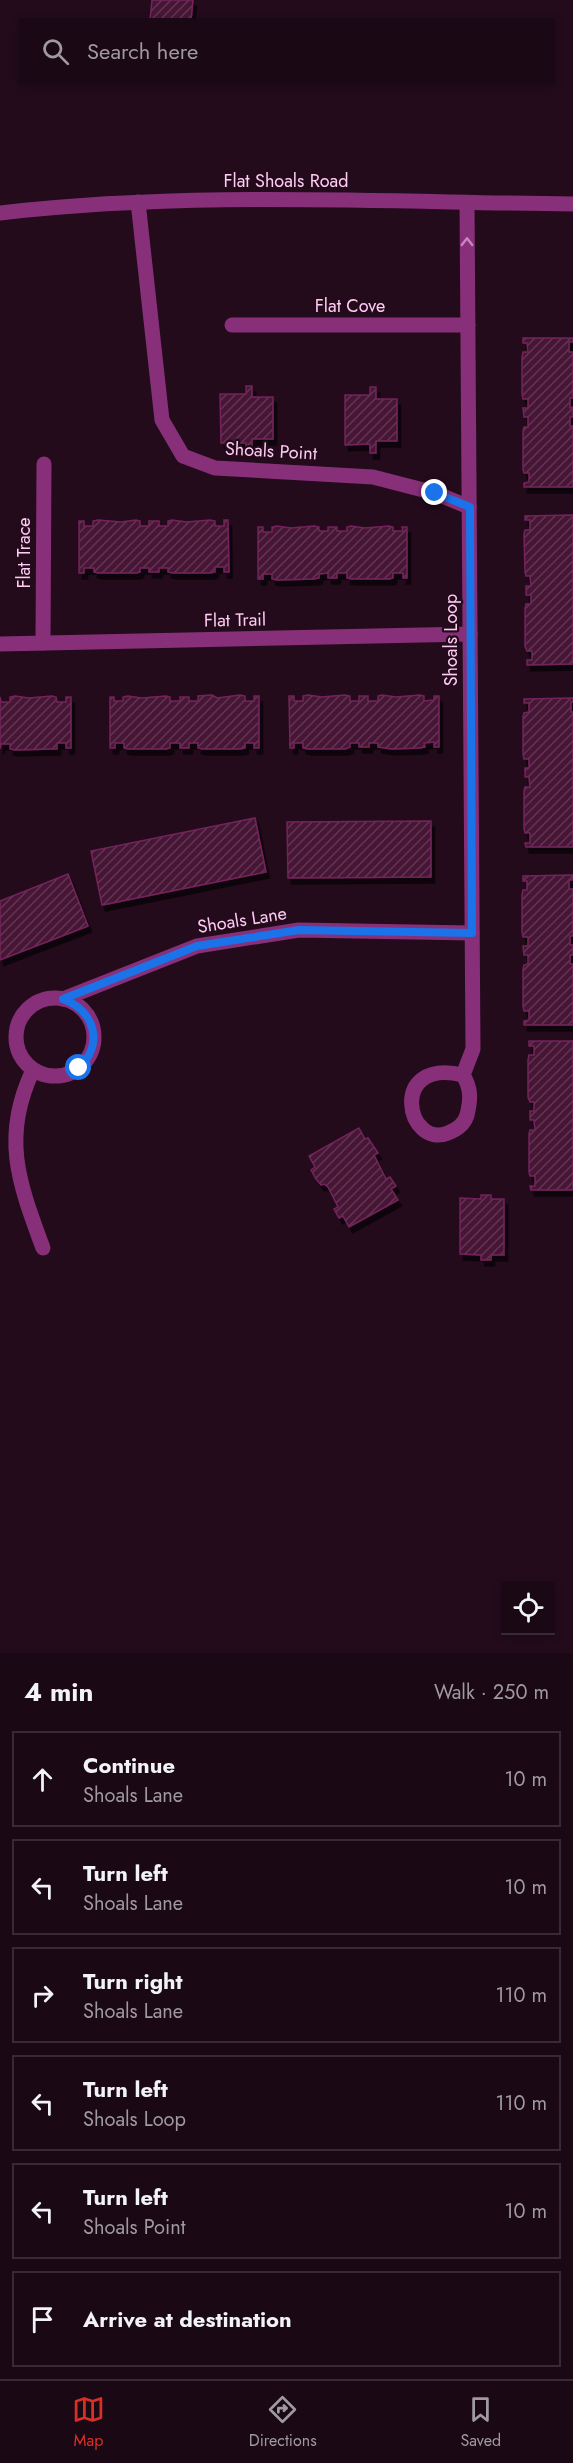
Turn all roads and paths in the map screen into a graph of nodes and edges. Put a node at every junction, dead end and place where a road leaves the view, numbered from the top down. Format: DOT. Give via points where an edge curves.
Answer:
graph roads {
  1 [pos="138,202"];
  2 [pos="467,203"];
  3 [pos="573,204"];
  4 [pos="0,213"];
  5 [pos="232,325"];
  6 [pos="468,325"];
  7 [pos="44,464"];
  8 [pos="470,507"];
  9 [pos="471,634"];
  10 [pos="43,643"];
  11 [pos="0,644"];
  12 [pos="472,933"];
  13 [pos="63,999"];
  14 [pos="33,1070"];
  15 [pos="463,1075"];
  16 [pos="43,1248"];
  1 -- 2 [label="street, Flat Shoals Road"];
  1 -- 4 [label="street, Flat Shoals Road"];
  1 -- 8 [label="street, Shoals Point" via="162,420 183,456 215,468 373,477 435,493"];
  2 -- 3 [label="street, Flat Shoals Road"];
  6 -- 2 [label="street, Shoals Loop, one-way"];
  5 -- 6 [label="street, Flat Cove"];
  6 -- 8 [label="street, Shoals Loop"];
  7 -- 10 [label="street, Flat Trace"];
  8 -- 9 [label="street, Shoals Loop"];
  9 -- 10 [label="street, Flat Trail"];
  9 -- 12 [label="street, Shoals Loop"];
  10 -- 11 [label="street, Flat Trail"];
  12 -- 13 [label="street, Shoals Lane" via="299,930 197,946"];
  12 -- 15 [label="street, Shoals Loop" via="473,1049"];
  13 -- 14 [label="street, Shoals Lane" via="37,1002 19,1022 18,1049"];
  13 -- 14 [label="street" via="76,1004 89,1019 95,1037 93,1049 88,1060 68,1074 44,1075"];
  14 -- 16 [label="street" via="15,1121 20,1185"];
  15 -- 15 [label="street" via="443,1070 420,1080 413,1089 413,1114 425,1131 442,1136 459,1128 466,1119 470,1086"];
}
